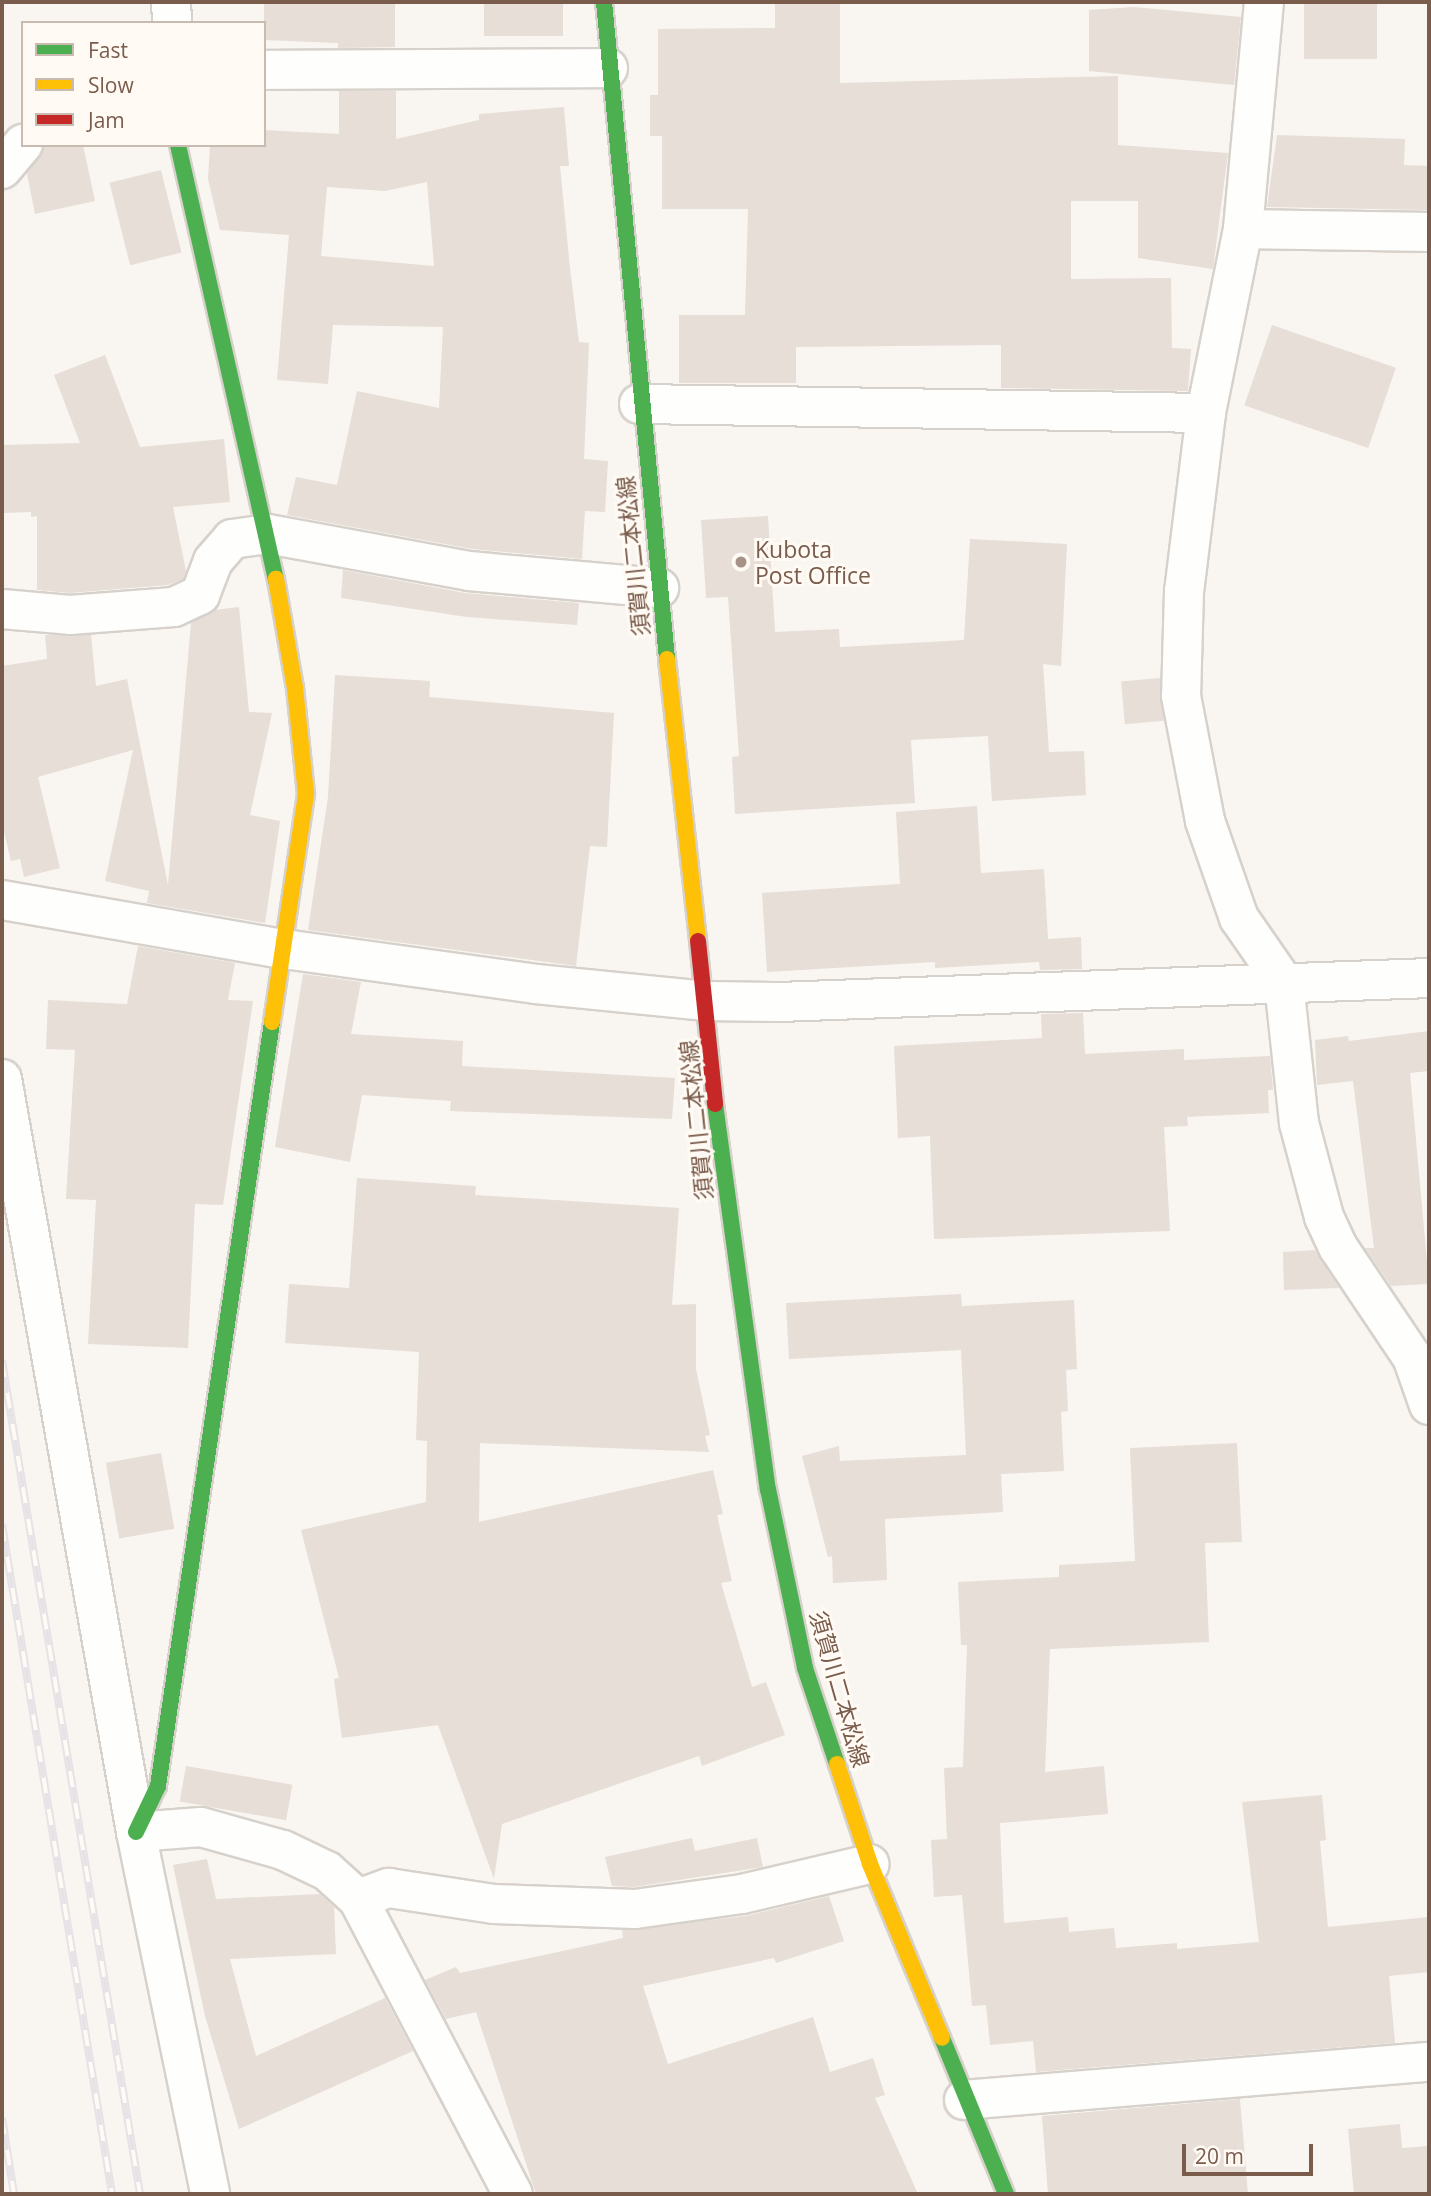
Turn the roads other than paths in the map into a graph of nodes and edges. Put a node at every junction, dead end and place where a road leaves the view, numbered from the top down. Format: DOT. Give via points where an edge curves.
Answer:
graph roads {
  1 [pos="171,2"];
  2 [pos="604,2"];
  3 [pos="1264,2"];
  4 [pos="172,21"];
  5 [pos="608,68"];
  6 [pos="266,70"];
  7 [pos="21,146"];
  8 [pos="178,147"];
  9 [pos="2,169"];
  10 [pos="1242,229"];
  11 [pos="1429,232"];
  12 [pos="639,404"];
  13 [pos="1206,413"];
  14 [pos="268,534"];
  15 [pos="659,588"];
  16 [pos="2,609"];
  17 [pos="2,900"];
  18 [pos="284,949"];
  19 [pos="1429,978"];
  20 [pos="1284,983"];
  21 [pos="706,1001"];
  22 [pos="2,1079"];
  23 [pos="1429,1405"];
  24 [pos="136,1832"];
  25 [pos="870,1864"];
  26 [pos="358,1899"];
  27 [pos="1429,2062"];
  28 [pos="964,2100"];
  29 [pos="209,2194"];
  30 [pos="513,2194"];
  31 [pos="1006,2194"];
  1 -- 4 [label="street"];
  2 -- 5 [label="main road, 須賀川二本松線"];
  3 -- 10 [label="street"];
  5 -- 6 [label="street"];
  5 -- 12 [label="main road, 須賀川二本松線"];
  7 -- 9 [label="street"];
  8 -- 14 [label="main road"];
  10 -- 11 [label="street"];
  10 -- 13 [label="street"];
  12 -- 13 [label="street"];
  12 -- 15 [label="main road, 須賀川二本松線"];
  13 -- 20 [label="street" via="1184,591 1181,696 1205,821 1235,906"];
  14 -- 15 [label="street" via="469,571"];
  14 -- 16 [label="street" via="232,539 213,561 200,595 174,607 70,615"];
  14 -- 18 [label="main road" via="295,688 306,794"];
  15 -- 21 [label="main road, 須賀川二本松線"];
  17 -- 18 [label="street"];
  18 -- 21 [label="street" via="536,984"];
  18 -- 24 [label="main road" via="158,1786"];
  19 -- 20 [label="street"];
  20 -- 21 [label="street"];
  20 -- 23 [label="street" via="1299,1123 1324,1217 1338,1247 1412,1357"];
  21 -- 25 [label="main road, 須賀川二本松線" via="720,1147 768,1489 805,1668"];
  22 -- 24 [label="street" via="12,1175 44,1307"];
  24 -- 26 [label="street" via="201,1827 283,1850 327,1871"];
  24 -- 29 [label="street"];
  25 -- 26 [label="street" via="742,1894 635,1909 494,1904 389,1888"];
  25 -- 28 [label="main road, 須賀川二本松線"];
  26 -- 30 [label="street"];
  27 -- 28 [label="street"];
  28 -- 31 [label="main road, 須賀川二本松線"];
}
